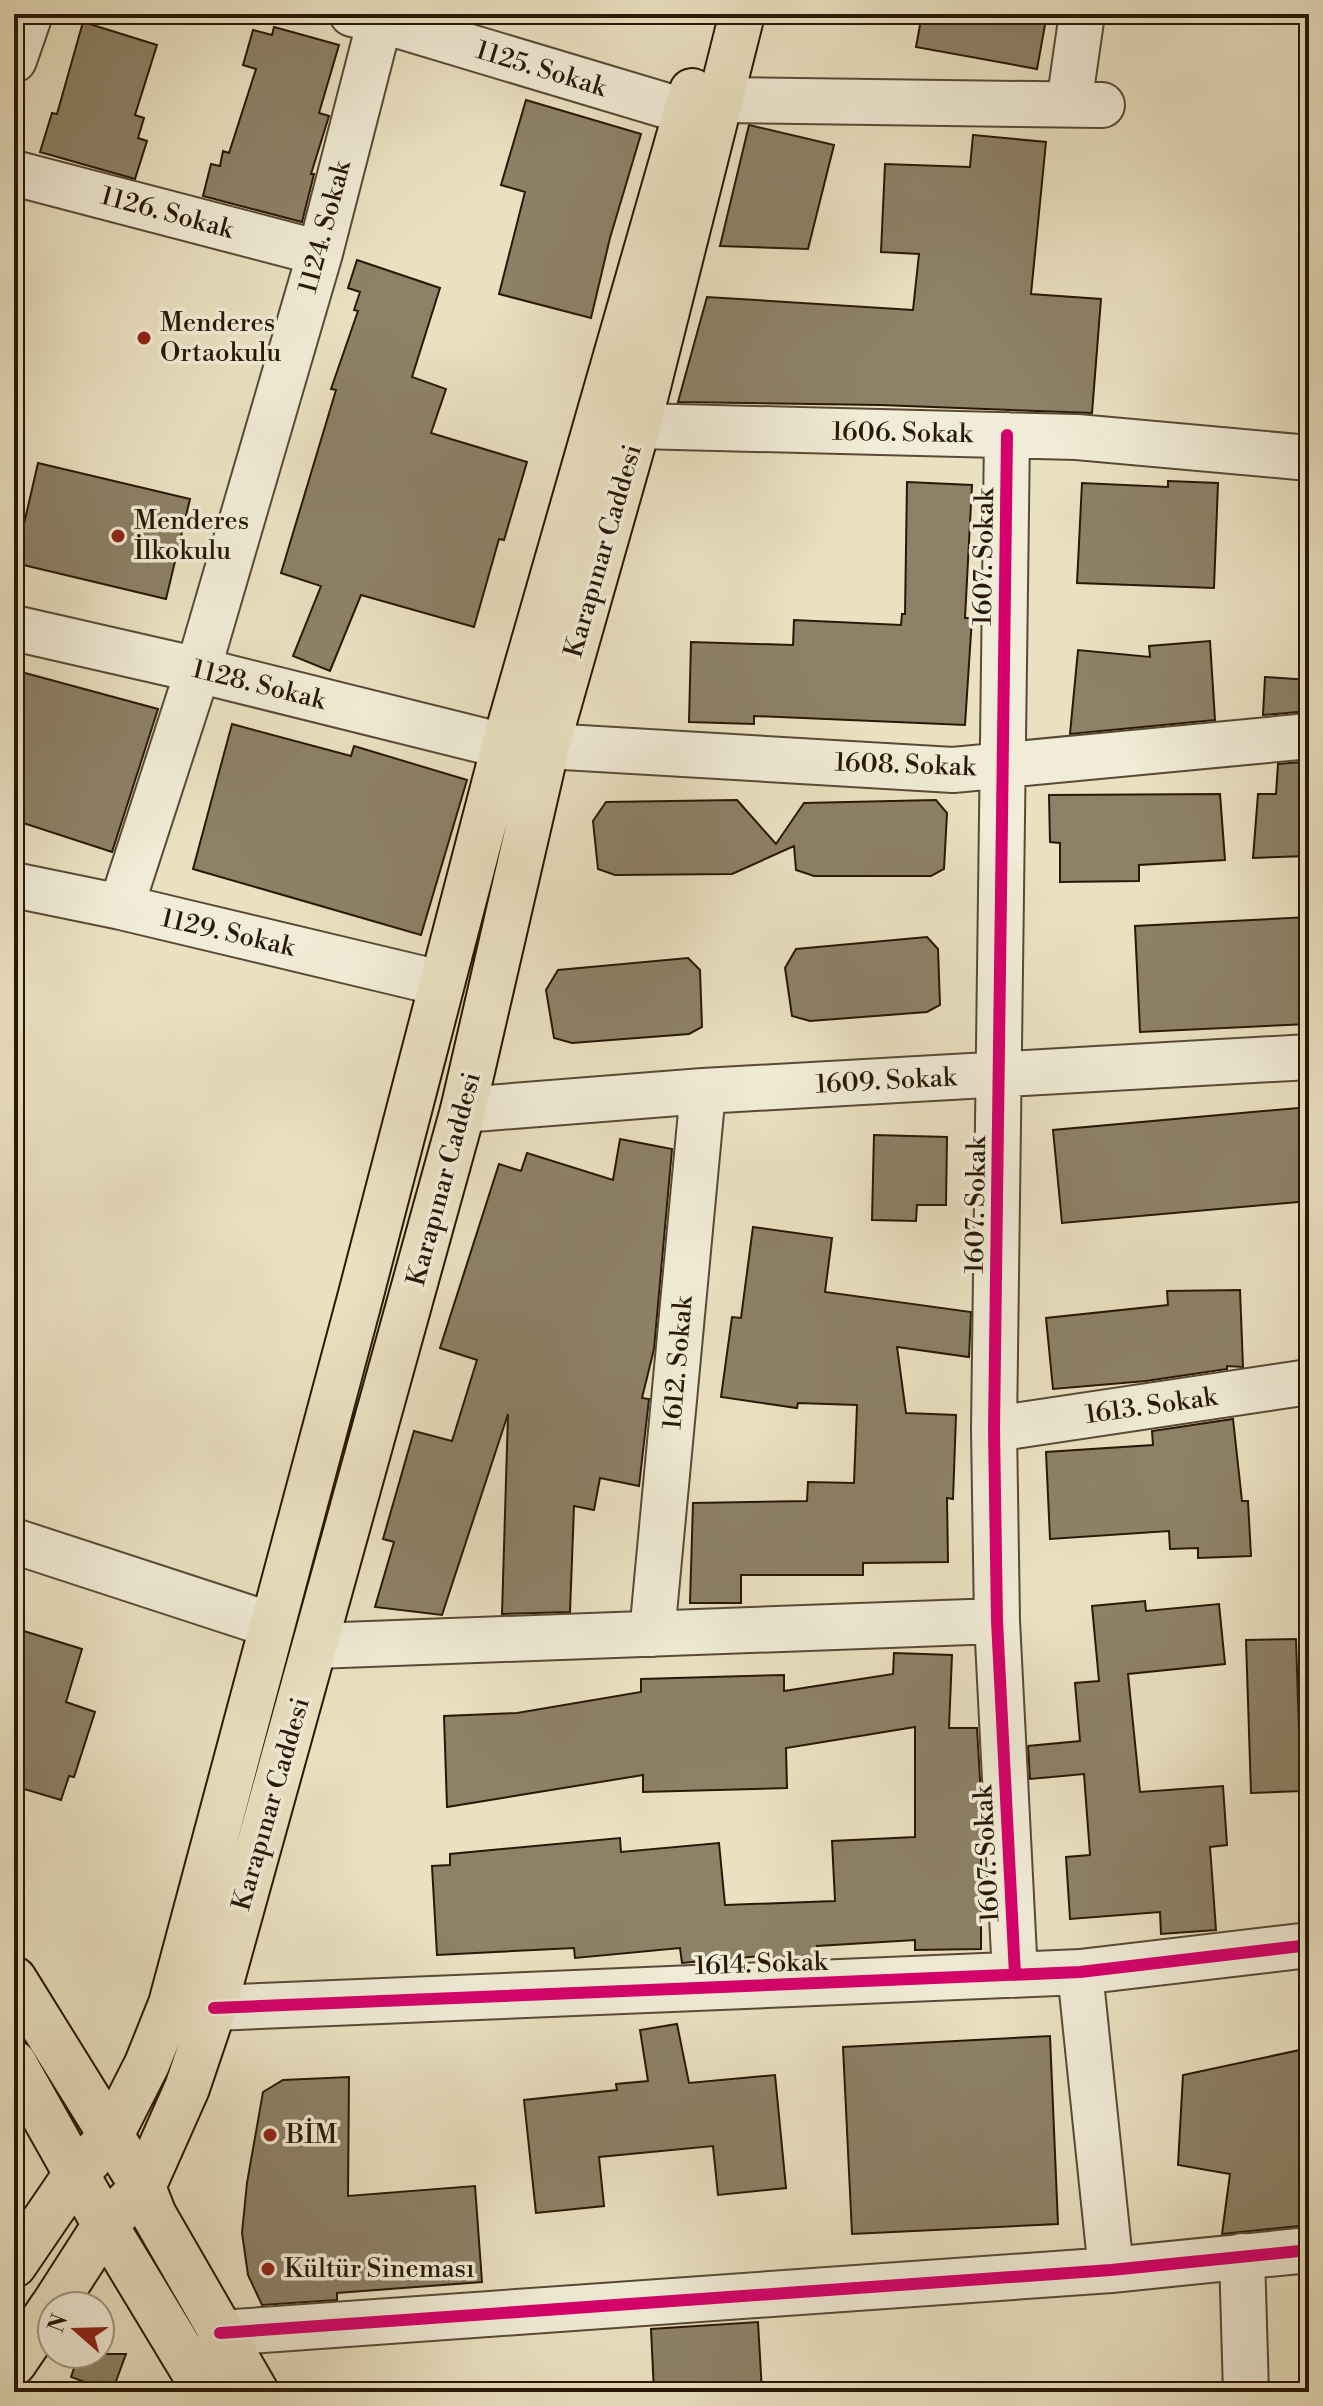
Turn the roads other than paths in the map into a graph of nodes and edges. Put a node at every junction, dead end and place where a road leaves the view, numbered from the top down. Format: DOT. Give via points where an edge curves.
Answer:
graph roads {
  1 [pos="30,14"];
  2 [pos="713,14"];
  3 [pos="742,14"];
  4 [pos="1082,14"];
  5 [pos="369,16"];
  6 [pos="14,60"];
  7 [pos="703,106"];
  8 [pos="14,173"];
  9 [pos="320,253"];
  10 [pos="638,426"];
  11 [pos="1007,435"];
  12 [pos="1309,458"];
  13 [pos="14,628"];
  14 [pos="198,670"];
  15 [pos="1309,736"];
  16 [pos="504,746"];
  17 [pos="547,746"];
  18 [pos="1004,767"];
  19 [pos="14,885"];
  20 [pos="121,907"];
  21 [pos="440,983"];
  22 [pos="1309,1057"];
  23 [pos="1000,1074"];
  24 [pos="703,1091"];
  25 [pos="463,1110"];
  26 [pos="1309,1382"];
  27 [pos="994,1429"];
  28 [pos="14,1541"];
  29 [pos="997,1621"];
  30 [pos="271,1625"];
  31 [pos="652,1634"];
  32 [pos="315,1646"];
  33 [pos="1309,1945"];
  34 [pos="1080,1972"];
  35 [pos="1015,1975"];
  36 [pos="14,1979"];
  37 [pos="214,2008"];
  38 [pos="14,2063"];
  39 [pos="110,2137"];
  40 [pos="76,2174"];
  41 [pos="143,2187"];
  42 [pos="105,2225"];
  43 [pos="1309,2250"];
  44 [pos="1242,2256"];
  45 [pos="14,2265"];
  46 [pos="1111,2270"];
  47 [pos="63,2290"];
  48 [pos="36,2331"];
  49 [pos="220,2333"];
  50 [pos="14,2363"];
  51 [pos="199,2386"];
  52 [pos="256,2392"];
  53 [pos="1246,2392"];
  1 -- 6 [label="street"];
  2 -- 7 [label="main road, Karapınar Caddesi"];
  3 -- 7 [label="main road, Karapınar Caddesi"];
  4 -- 7 [label="street, 1125. Sokak" via="1086,104"];
  5 -- 7 [label="street, 1125. Sokak"];
  5 -- 9 [label="street, 1124. Sokak"];
  7 -- 10 [label="main road, Karapınar Caddesi"];
  7 -- 16 [label="main road, Karapınar Caddesi"];
  8 -- 9 [label="street, 1126. Sokak"];
  9 -- 14 [label="street, 1124. Sokak"];
  10 -- 11 [label="street, 1606. Sokak"];
  10 -- 17 [label="main road, Karapınar Caddesi"];
  11 -- 12 [label="street, 1606. Sokak"];
  11 -- 18 [label="street, 1607. Sokak"];
  13 -- 14 [label="street, 1128. Sokak"];
  14 -- 16 [label="street, 1128. Sokak"];
  14 -- 20 [label="street, 1124. Sokak"];
  15 -- 18 [label="street, 1608. Sokak"];
  16 -- 21 [label="main road, Karapınar Caddesi"];
  17 -- 18 [label="street, 1608. Sokak" via="953,770"];
  17 -- 25 [label="main road, Karapınar Caddesi"];
  18 -- 23 [label="street, 1607. Sokak"];
  19 -- 20 [label="street, 1129. Sokak"];
  20 -- 21 [label="street, 1129. Sokak"];
  21 -- 30 [label="main road, Karapınar Caddesi"];
  22 -- 23 [label="street, 1609. Sokak"];
  23 -- 24 [label="street, 1609. Sokak"];
  23 -- 27 [label="street, 1607. Sokak"];
  24 -- 25 [label="street, 1609. Sokak"];
  24 -- 31 [label="street, 1612. Sokak"];
  25 -- 32 [label="main road, Karapınar Caddesi"];
  26 -- 27 [label="street, 1613. Sokak"];
  27 -- 29 [label="street, 1607. Sokak"];
  28 -- 30 [label="street"];
  29 -- 31 [label="street"];
  29 -- 35 [label="street, 1607. Sokak"];
  30 -- 39 [label="main road, Karapınar Caddesi" via="171,2004"];
  31 -- 32 [label="street"];
  32 -- 37 [label="main road, Karapınar Caddesi"];
  33 -- 34 [label="street, 1614. Sokak"];
  34 -- 35 [label="street, 1614. Sokak"];
  34 -- 46 [label="street"];
  35 -- 37 [label="street, 1614. Sokak"];
  36 -- 39 [label="main road"];
  37 -- 41 [label="main road, Karapınar Caddesi" via="187,2088"];
  38 -- 40 [label="main road"];
  39 -- 40 [label="main road, Karapınar Caddesi"];
  39 -- 41 [label="main road"];
  40 -- 42 [label="main road"];
  40 -- 45 [label="main road, Karapınar Caddesi"];
  41 -- 42 [label="main road, Karapınar Caddesi"];
  41 -- 49 [label="main road"];
  42 -- 47 [label="main road, Karapınar Caddesi"];
  42 -- 51 [label="main road"];
  43 -- 44 [label="street"];
  44 -- 46 [label="street"];
  44 -- 53 [label="street"];
  46 -- 49 [label="street"];
  48 -- 50 [label="main road, Karapınar Caddesi"];
  49 -- 52 [label="main road"];
}
